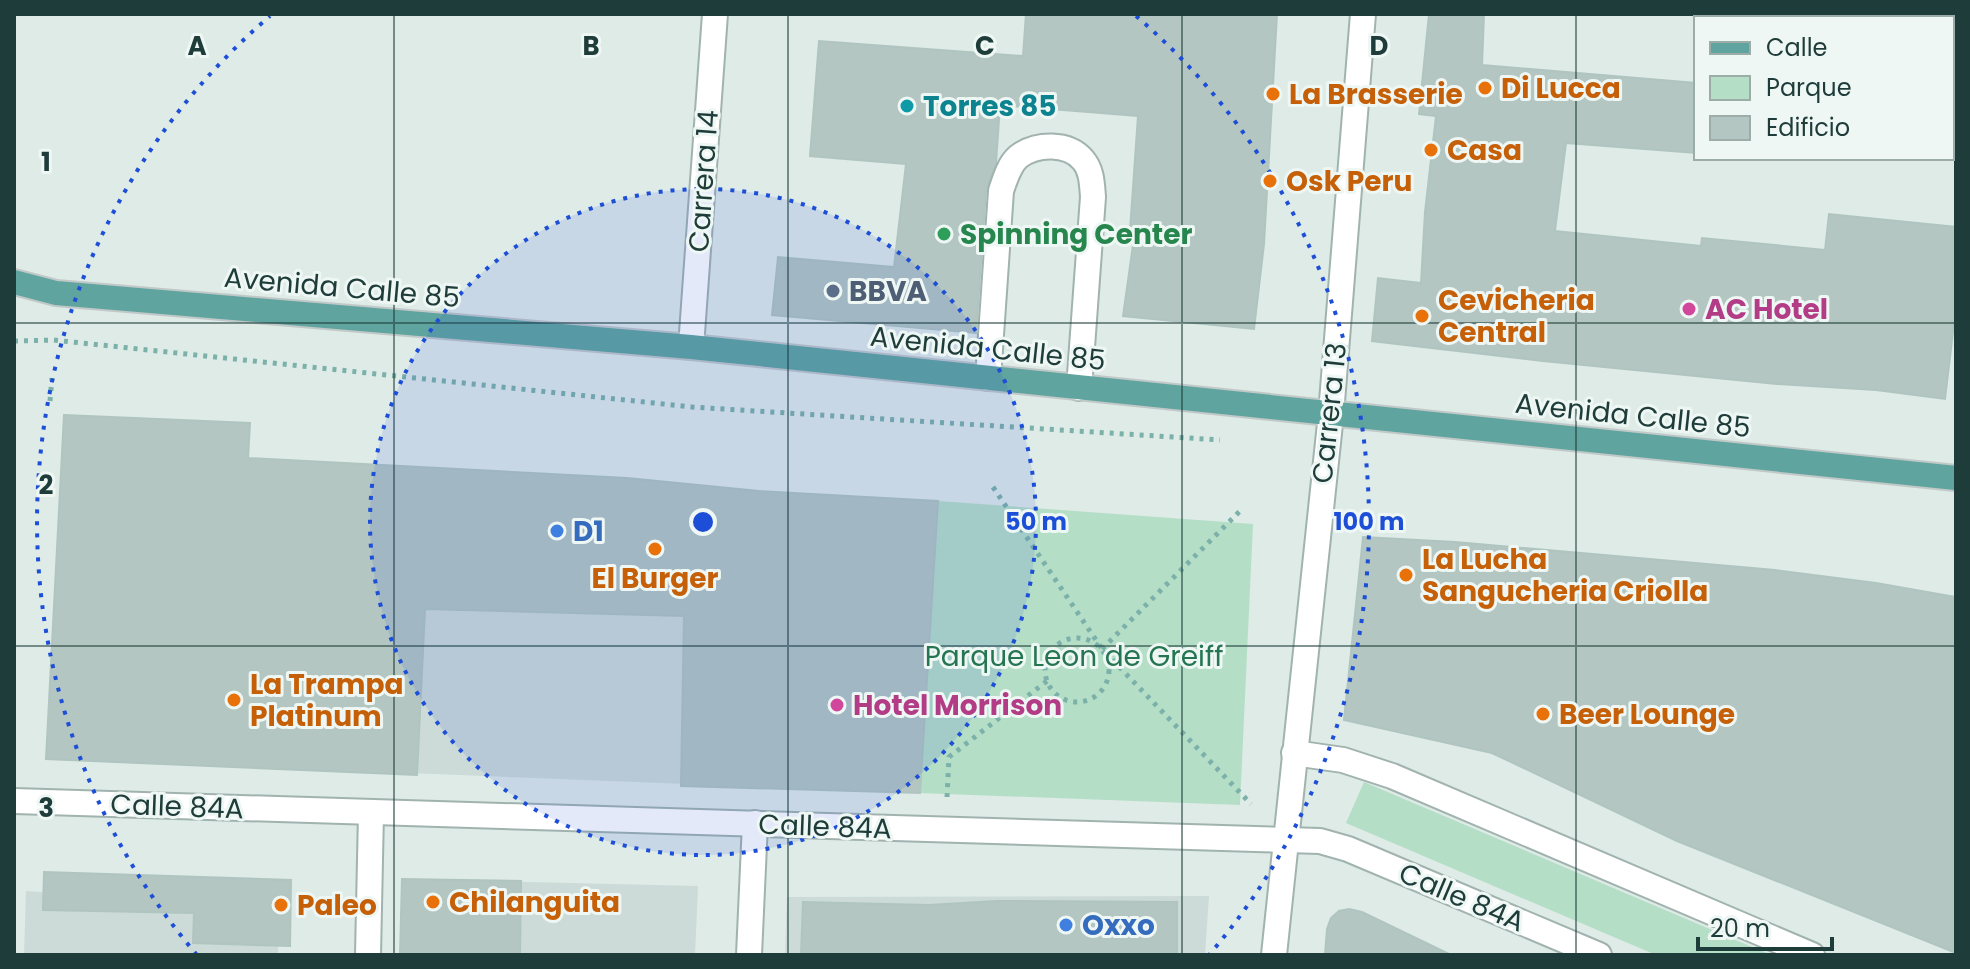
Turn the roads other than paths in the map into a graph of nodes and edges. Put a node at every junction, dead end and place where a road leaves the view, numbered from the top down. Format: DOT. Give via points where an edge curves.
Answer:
graph roads {
  1 [pos="715,14"];
  2 [pos="1363,14"];
  3 [pos="14,282"];
  4 [pos="691,347"];
  5 [pos="988,378"];
  6 [pos="1079,388"];
  7 [pos="1331,414"];
  8 [pos="1956,478"];
  9 [pos="1294,753"];
  10 [pos="21,801"];
  11 [pos="371,812"];
  12 [pos="755,823"];
  13 [pos="1285,839"];
  14 [pos="368,955"];
  15 [pos="749,955"];
  16 [pos="1274,955"];
  17 [pos="1599,955"];
  18 [pos="1812,955"];
  1 -- 4 [label="street, Carrera 14"];
  2 -- 7 [label="street, Carrera 13"];
  3 -- 4 [label="main road, Avenida Calle 85" via="56,293"];
  4 -- 5 [label="main road, Avenida Calle 85"];
  5 -- 6 [label="main road, Avenida Calle 85"];
  5 -- 6 [label="street" via="1001,191 1017,158 1053,146 1084,160 1092,178"];
  6 -- 7 [label="main road, Avenida Calle 85"];
  7 -- 8 [label="main road, Avenida Calle 85"];
  7 -- 9 [label="street, Carrera 13"];
  9 -- 13 [label="street, Carrera 13"];
  9 -- 18 [label="street" via="1343,760 1392,776"];
  10 -- 11 [label="street, Calle 84A"];
  11 -- 12 [label="street, Calle 84A"];
  11 -- 14 [label="street"];
  12 -- 13 [label="street, Calle 84A"];
  12 -- 15 [label="street"];
  13 -- 16 [label="street, Carrera 13"];
  13 -- 17 [label="street, Calle 84A" via="1348,849"];
}
